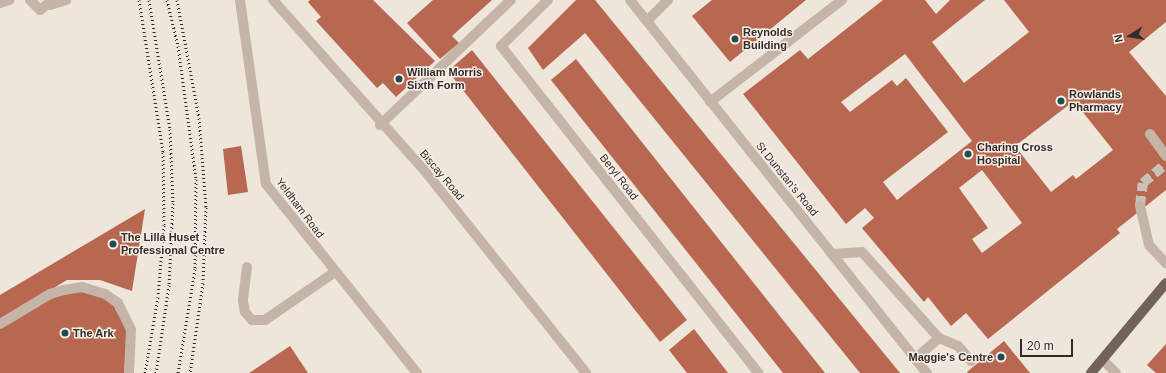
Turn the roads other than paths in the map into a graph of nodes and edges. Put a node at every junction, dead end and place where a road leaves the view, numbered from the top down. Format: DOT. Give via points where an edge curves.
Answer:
graph roads {
  1 [pos="10,0"];
  2 [pos="30,0"];
  3 [pos="66,0"];
  4 [pos="240,0"];
  5 [pos="273,0"];
  6 [pos="511,0"];
  7 [pos="548,0"];
  8 [pos="630,0"];
  9 [pos="668,0"];
  10 [pos="842,0"];
  11 [pos="0,3"];
  12 [pos="51,3"];
  13 [pos="647,21"];
  14 [pos="710,102"];
  15 [pos="380,125"];
  16 [pos="1150,134"];
  17 [pos="1166,156"];
  18 [pos="1140,206"];
  19 [pos="832,254"];
  20 [pos="1166,263"];
  21 [pos="247,267"];
  22 [pos="335,272"];
  23 [pos="1166,283"];
  24 [pos="0,324"];
  25 [pos="938,338"];
  26 [pos="915,359"];
  27 [pos="1103,360"];
  28 [pos="971,361"];
  29 [pos="129,373"];
  30 [pos="417,373"];
  31 [pos="586,373"];
  32 [pos="758,373"];
  33 [pos="927,373"];
  34 [pos="1091,373"];
  35 [pos="1116,373"];
  1 -- 11 [label="street"];
  2 -- 12 [label="street" via="40,10"];
  3 -- 12 [label="street"];
  4 -- 22 [label="street, Yeldham Road" via="266,184"];
  5 -- 15 [label="street, Biscay Road"];
  6 -- 15 [label="street"];
  7 -- 32 [label="street, Beryl Road" via="501,46"];
  8 -- 13 [label="street, St Dunstan's Road"];
  9 -- 13 [label="street"];
  10 -- 14 [label="street"];
  13 -- 14 [label="street, St Dunstan's Road"];
  14 -- 19 [label="street, St Dunstan's Road"];
  15 -- 31 [label="street, Biscay Road" via="424,170"];
  16 -- 17 [label="street"];
  18 -- 20 [label="street" via="1148,245"];
  19 -- 25 [label="street" via="862,252"];
  19 -- 26 [label="street, St Dunstan's Road"];
  21 -- 22 [label="street" via="243,301 245,312 252,320 266,320"];
  22 -- 30 [label="street, Yeldham Road"];
  23 -- 27 [label="main road"];
  24 -- 29 [label="street" via="50,294 64,290 82,287 105,294 118,303 132,330"];
  25 -- 26 [label="street"];
  25 -- 28 [label="street" via="958,346"];
  26 -- 33 [label="street, St Dunstan's Road"];
  27 -- 34 [label="main road"];
  27 -- 35 [label="street"];
}
